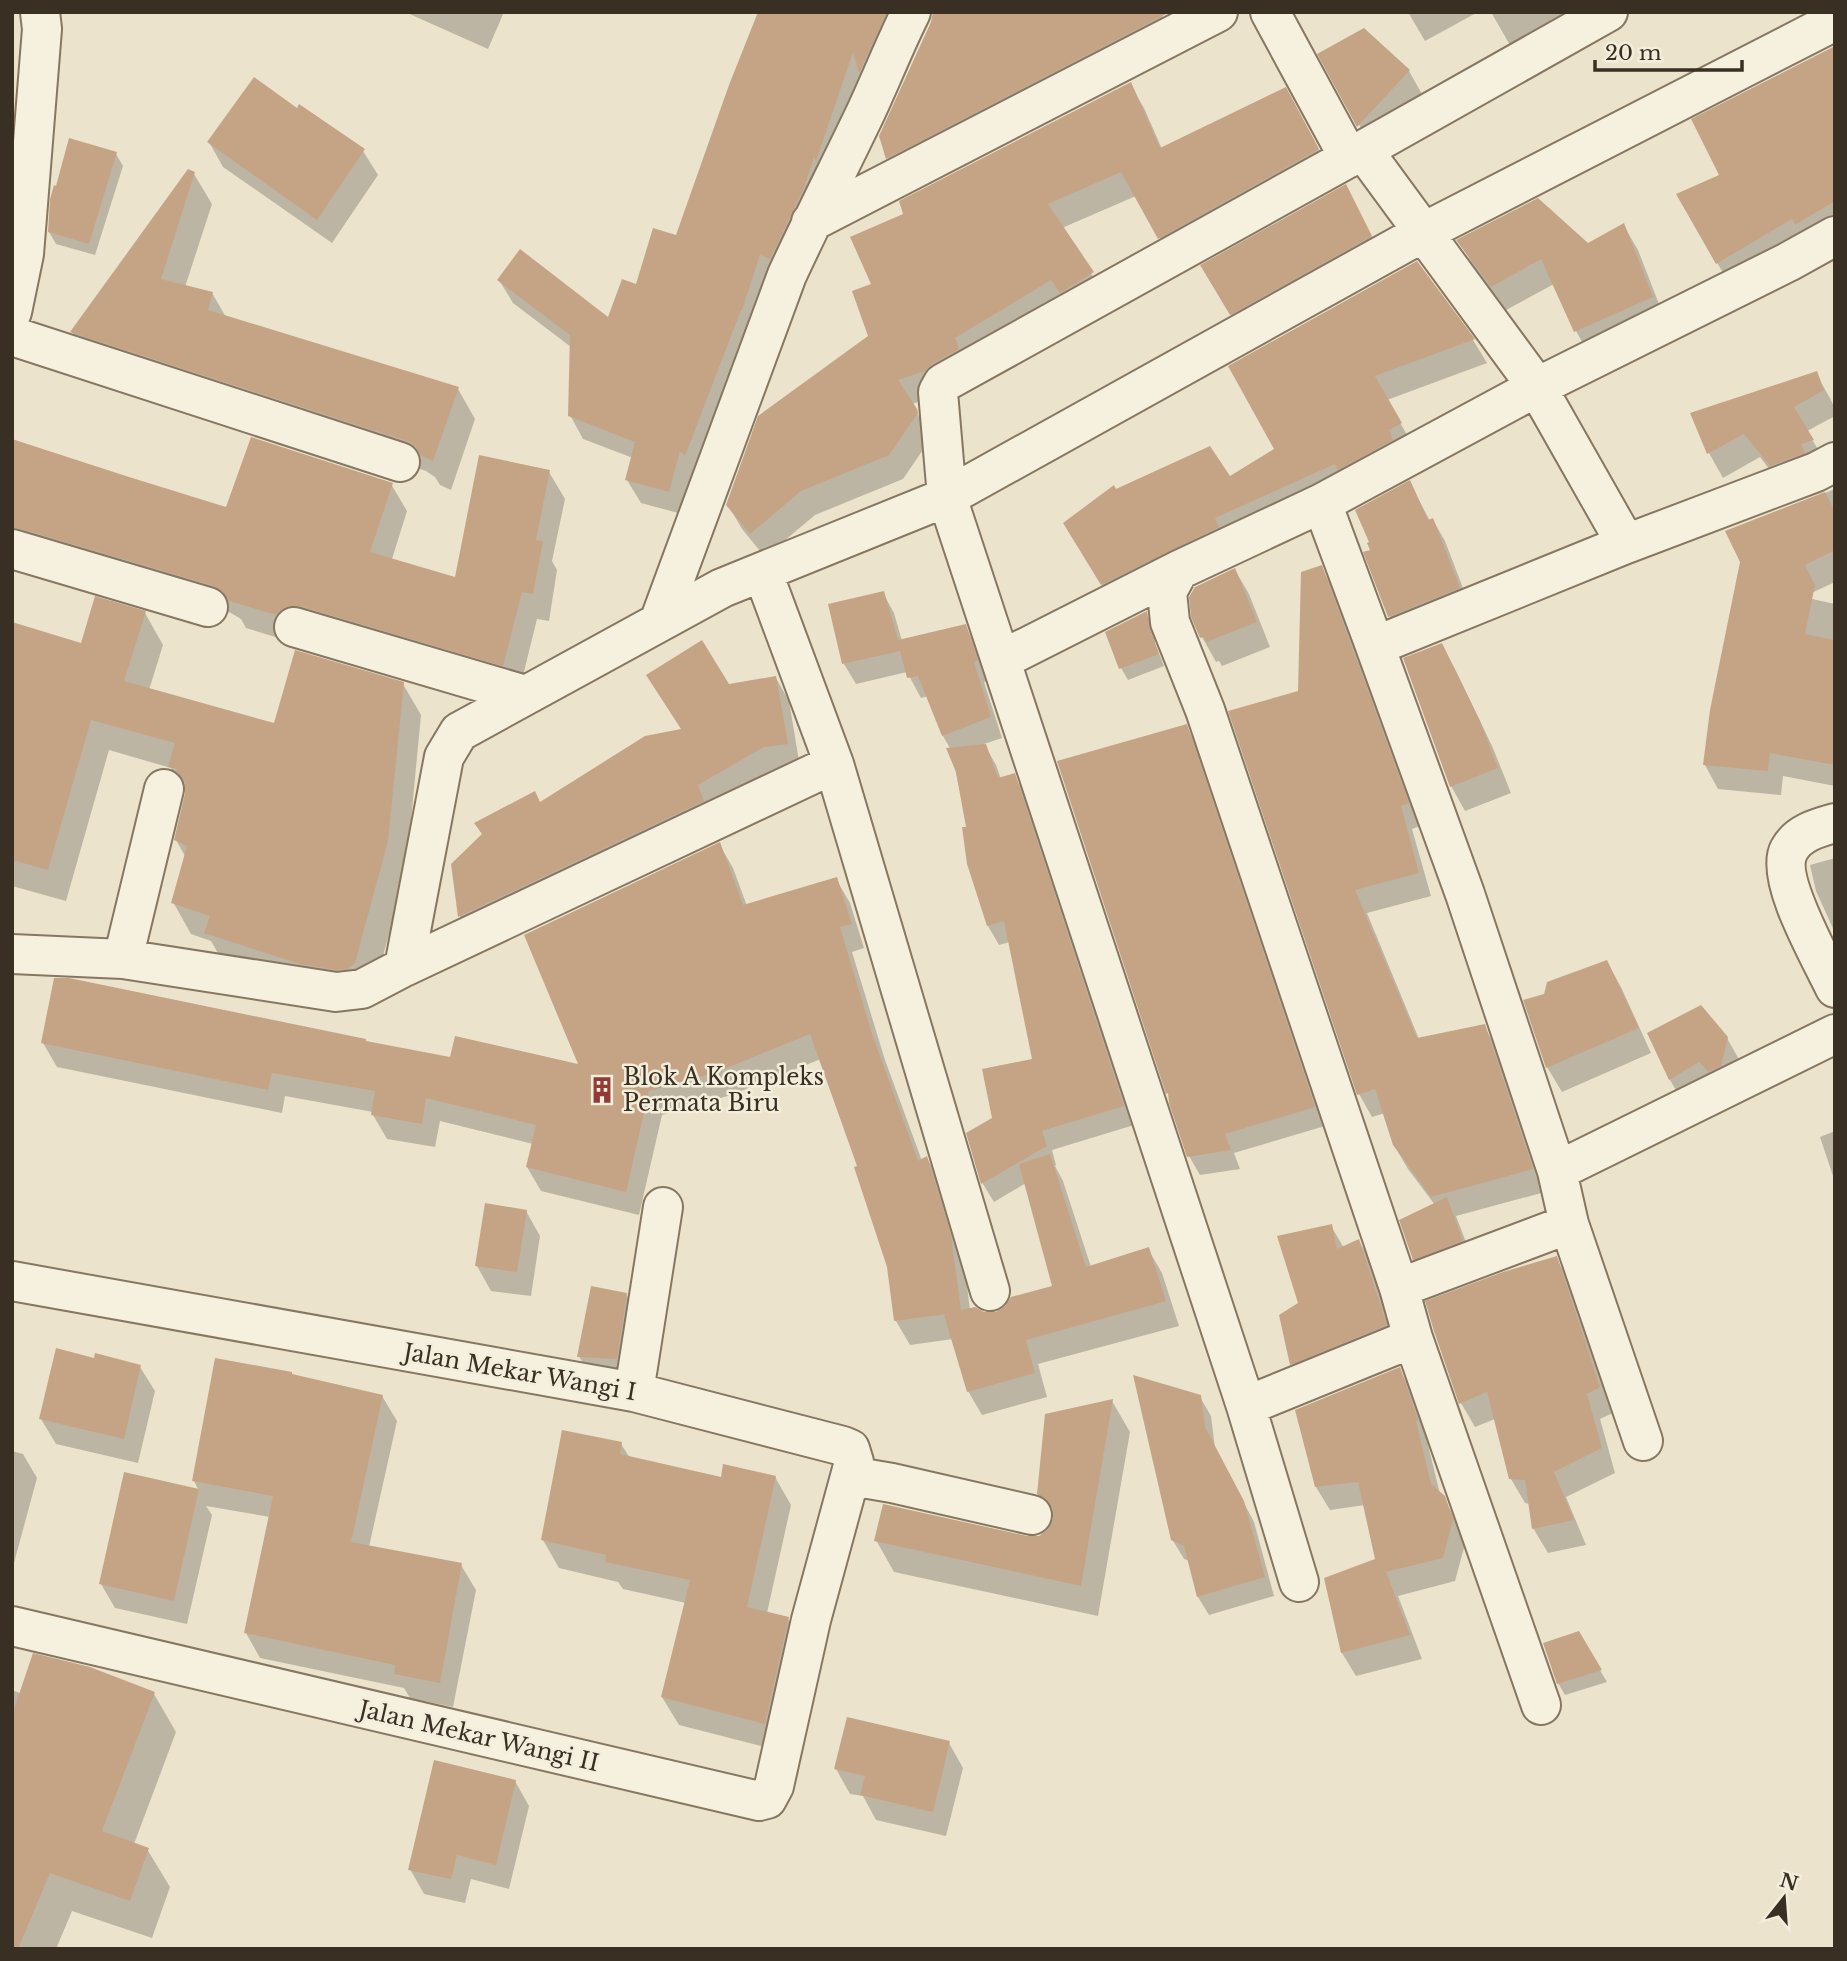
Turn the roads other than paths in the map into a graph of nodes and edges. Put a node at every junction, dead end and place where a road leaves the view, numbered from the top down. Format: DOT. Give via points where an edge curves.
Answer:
graph roads {
  1 [pos="40,12"];
  2 [pos="911,12"];
  3 [pos="1218,12"];
  4 [pos="1270,12"];
  5 [pos="1608,12"];
  6 [pos="1835,21"];
  7 [pos="1356,154"];
  8 [pos="811,222"];
  9 [pos="1424,232"];
  10 [pos="1835,236"];
  11 [pos="12,312"];
  12 [pos="12,336"];
  13 [pos="1537,387"];
  14 [pos="400,462"];
  15 [pos="1835,462"];
  16 [pos="947,497"];
  17 [pos="1322,503"];
  18 [pos="1626,544"];
  19 [pos="12,549"];
  20 [pos="1179,570"];
  21 [pos="763,573"];
  22 [pos="208,607"];
  23 [pos="659,622"];
  24 [pos="294,627"];
  25 [pos="1376,646"];
  26 [pos="1001,660"];
  27 [pos="525,695"];
  28 [pos="834,764"];
  29 [pos="164,789"];
  30 [pos="1835,823"];
  31 [pos="12,954"];
  32 [pos="123,959"];
  33 [pos="404,967"];
  34 [pos="1835,988"];
  35 [pos="1835,1034"];
  36 [pos="1557,1171"];
  37 [pos="663,1207"];
  38 [pos="1569,1224"];
  39 [pos="12,1281"];
  40 [pos="1399,1288"];
  41 [pos="990,1291"];
  42 [pos="1413,1338"];
  43 [pos="634,1392"];
  44 [pos="1246,1406"];
  45 [pos="1643,1441"];
  46 [pos="851,1476"];
  47 [pos="1032,1515"];
  48 [pos="1299,1583"];
  49 [pos="811,1620"];
  50 [pos="12,1626"];
  51 [pos="1541,1705"];
  1 -- 11 [label="street" via="24,254"];
  2 -- 8 [label="street"];
  3 -- 8 [label="street"];
  4 -- 7 [label="street"];
  5 -- 7 [label="street"];
  6 -- 9 [label="street"];
  7 -- 9 [label="street"];
  7 -- 16 [label="street" via="943,383 938,392"];
  8 -- 23 [label="street" via="787,275"];
  9 -- 13 [label="street"];
  9 -- 16 [label="street"];
  10 -- 13 [label="street"];
  12 -- 14 [label="street"];
  13 -- 17 [label="street"];
  13 -- 18 [label="street"];
  15 -- 18 [label="street"];
  16 -- 21 [label="street"];
  16 -- 26 [label="street"];
  17 -- 20 [label="street"];
  17 -- 25 [label="street"];
  18 -- 25 [label="street"];
  19 -- 22 [label="street"];
  20 -- 26 [label="street"];
  20 -- 40 [label="street" via="1167,592 1170,622 1209,723"];
  21 -- 23 [label="street" via="722,588"];
  21 -- 28 [label="street"];
  23 -- 27 [label="street"];
  24 -- 27 [label="street"];
  25 -- 36 [label="street"];
  26 -- 44 [label="street"];
  27 -- 33 [label="street" via="459,732 444,757"];
  28 -- 33 [label="street"];
  28 -- 41 [label="street"];
  29 -- 32 [label="street"];
  30 -- 34 [label="street" via="1793,843 1786,866 1790,892"];
  31 -- 32 [label="street"];
  32 -- 33 [label="street" via="336,992 362,989"];
  35 -- 36 [label="street"];
  36 -- 38 [label="street"];
  37 -- 43 [label="street"];
  38 -- 40 [label="street"];
  38 -- 45 [label="street"];
  39 -- 43 [label="street, Jalan Mekar Wangi I"];
  40 -- 42 [label="street"];
  42 -- 44 [label="street"];
  42 -- 51 [label="street"];
  43 -- 46 [label="street, Jalan Mekar Wangi I" via="843,1446 850,1449 854,1462"];
  44 -- 48 [label="street"];
  46 -- 47 [label="street"];
  46 -- 49 [label="street, Jalan Mekar Wangi I"];
  49 -- 50 [label="street, Jalan Mekar Wangi II" via="774,1786 767,1799 760,1801"];
}
